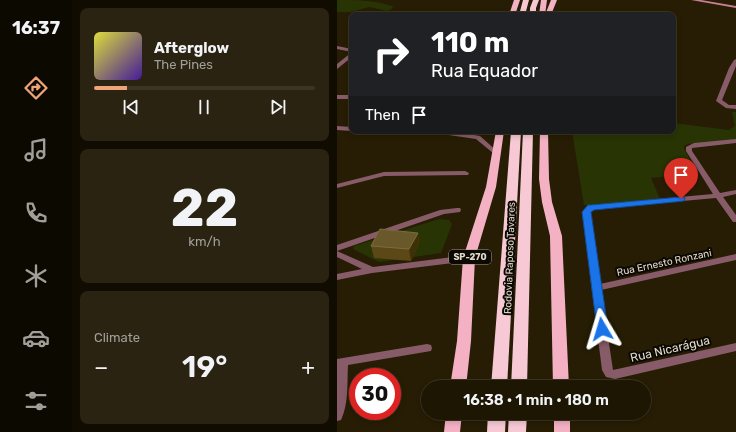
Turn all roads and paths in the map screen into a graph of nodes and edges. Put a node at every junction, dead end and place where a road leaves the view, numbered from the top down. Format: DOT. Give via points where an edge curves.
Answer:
graph roads {
  1 [pos="509,0"];
  2 [pos="517,0"];
  3 [pos="526,0"];
  4 [pos="536,0"];
  5 [pos="544,0"];
  6 [pos="554,0"];
  7 [pos="693,0"];
  8 [pos="736,6"];
  9 [pos="509,12"];
  10 [pos="512,12"];
  11 [pos="523,12"];
  12 [pos="534,12"];
  13 [pos="542,12"];
  14 [pos="549,12"];
  15 [pos="337,47"];
  16 [pos="349,50"];
  17 [pos="349,57"];
  18 [pos="736,61"];
  19 [pos="337,67"];
  20 [pos="734,68"];
  21 [pos="337,97"];
  22 [pos="349,97"];
  23 [pos="736,107"];
  24 [pos="337,128"];
  25 [pos="349,129"];
  26 [pos="479,134"];
  27 [pos="499,134"];
  28 [pos="516,134"];
  29 [pos="528,134"];
  30 [pos="544,134"];
  31 [pos="736,141"];
  32 [pos="495,152"];
  33 [pos="465,173"];
  34 [pos="337,186"];
  35 [pos="736,192"];
  36 [pos="718,196"];
  37 [pos="457,210"];
  38 [pos="736,220"];
  39 [pos="337,248"];
  40 [pos="337,254"];
  41 [pos="736,257"];
  42 [pos="469,258"];
  43 [pos="372,270"];
  44 [pos="337,277"];
  45 [pos="597,288"];
  46 [pos="736,347"];
  47 [pos="427,348"];
  48 [pos="340,362"];
  49 [pos="459,380"];
  50 [pos="499,380"];
  51 [pos="519,380"];
  52 [pos="561,380"];
  53 [pos="337,416"];
  54 [pos="453,420"];
  55 [pos="497,420"];
  56 [pos="518,420"];
  57 [pos="562,420"];
  58 [pos="452,432"];
  59 [pos="496,432"];
  60 [pos="517,432"];
  61 [pos="562,432"];
  1 -- 9 [label="highway"];
  2 -- 10 [label="highway"];
  3 -- 11 [label="highway"];
  4 -- 12 [label="highway"];
  5 -- 13 [label="highway"];
  6 -- 14 [label="highway"];
  7 -- 8 [label="main road"];
  15 -- 16 [label="street"];
  17 -- 19 [label="street"];
  18 -- 20 [label="street"];
  20 -- 23 [label="street" via="719,101 722,105"];
  21 -- 22 [label="street"];
  24 -- 25 [label="street"];
  26 -- 32 [label="street"];
  27 -- 32 [label="highway, SP-270"];
  28 -- 50 [label="highway, Rodovia Raposo Tavares"];
  29 -- 51 [label="highway, Rodovia Raposo Tavares"];
  30 -- 52 [label="highway" via="544,179 547,202 557,236"];
  31 -- 36 [label="street" via="689,147 689,151"];
  32 -- 42 [label="highway, SP-270" via="491,187"];
  33 -- 34 [label="street" via="385,174"];
  35 -- 36 [label="street"];
  36 -- 38 [label="street"];
  36 -- 45 [label="street" via="589,208 586,212"];
  37 -- 39 [label="street" via="443,212"];
  40 -- 43 [label="street"];
  41 -- 45 [label="street, Rua Ernesto Ronzani"];
  42 -- 43 [label="street"];
  42 -- 49 [label="highway, SP-270"];
  43 -- 44 [label="street"];
  45 -- 46 [label="street, Rua Nicarágua" via="607,370 610,374 615,375"];
  47 -- 48 [label="street"];
  48 -- 53 [label="street" via="341,398"];
  54 -- 58 [label="highway"];
  55 -- 59 [label="highway"];
  56 -- 60 [label="highway"];
  57 -- 61 [label="highway"];
}
